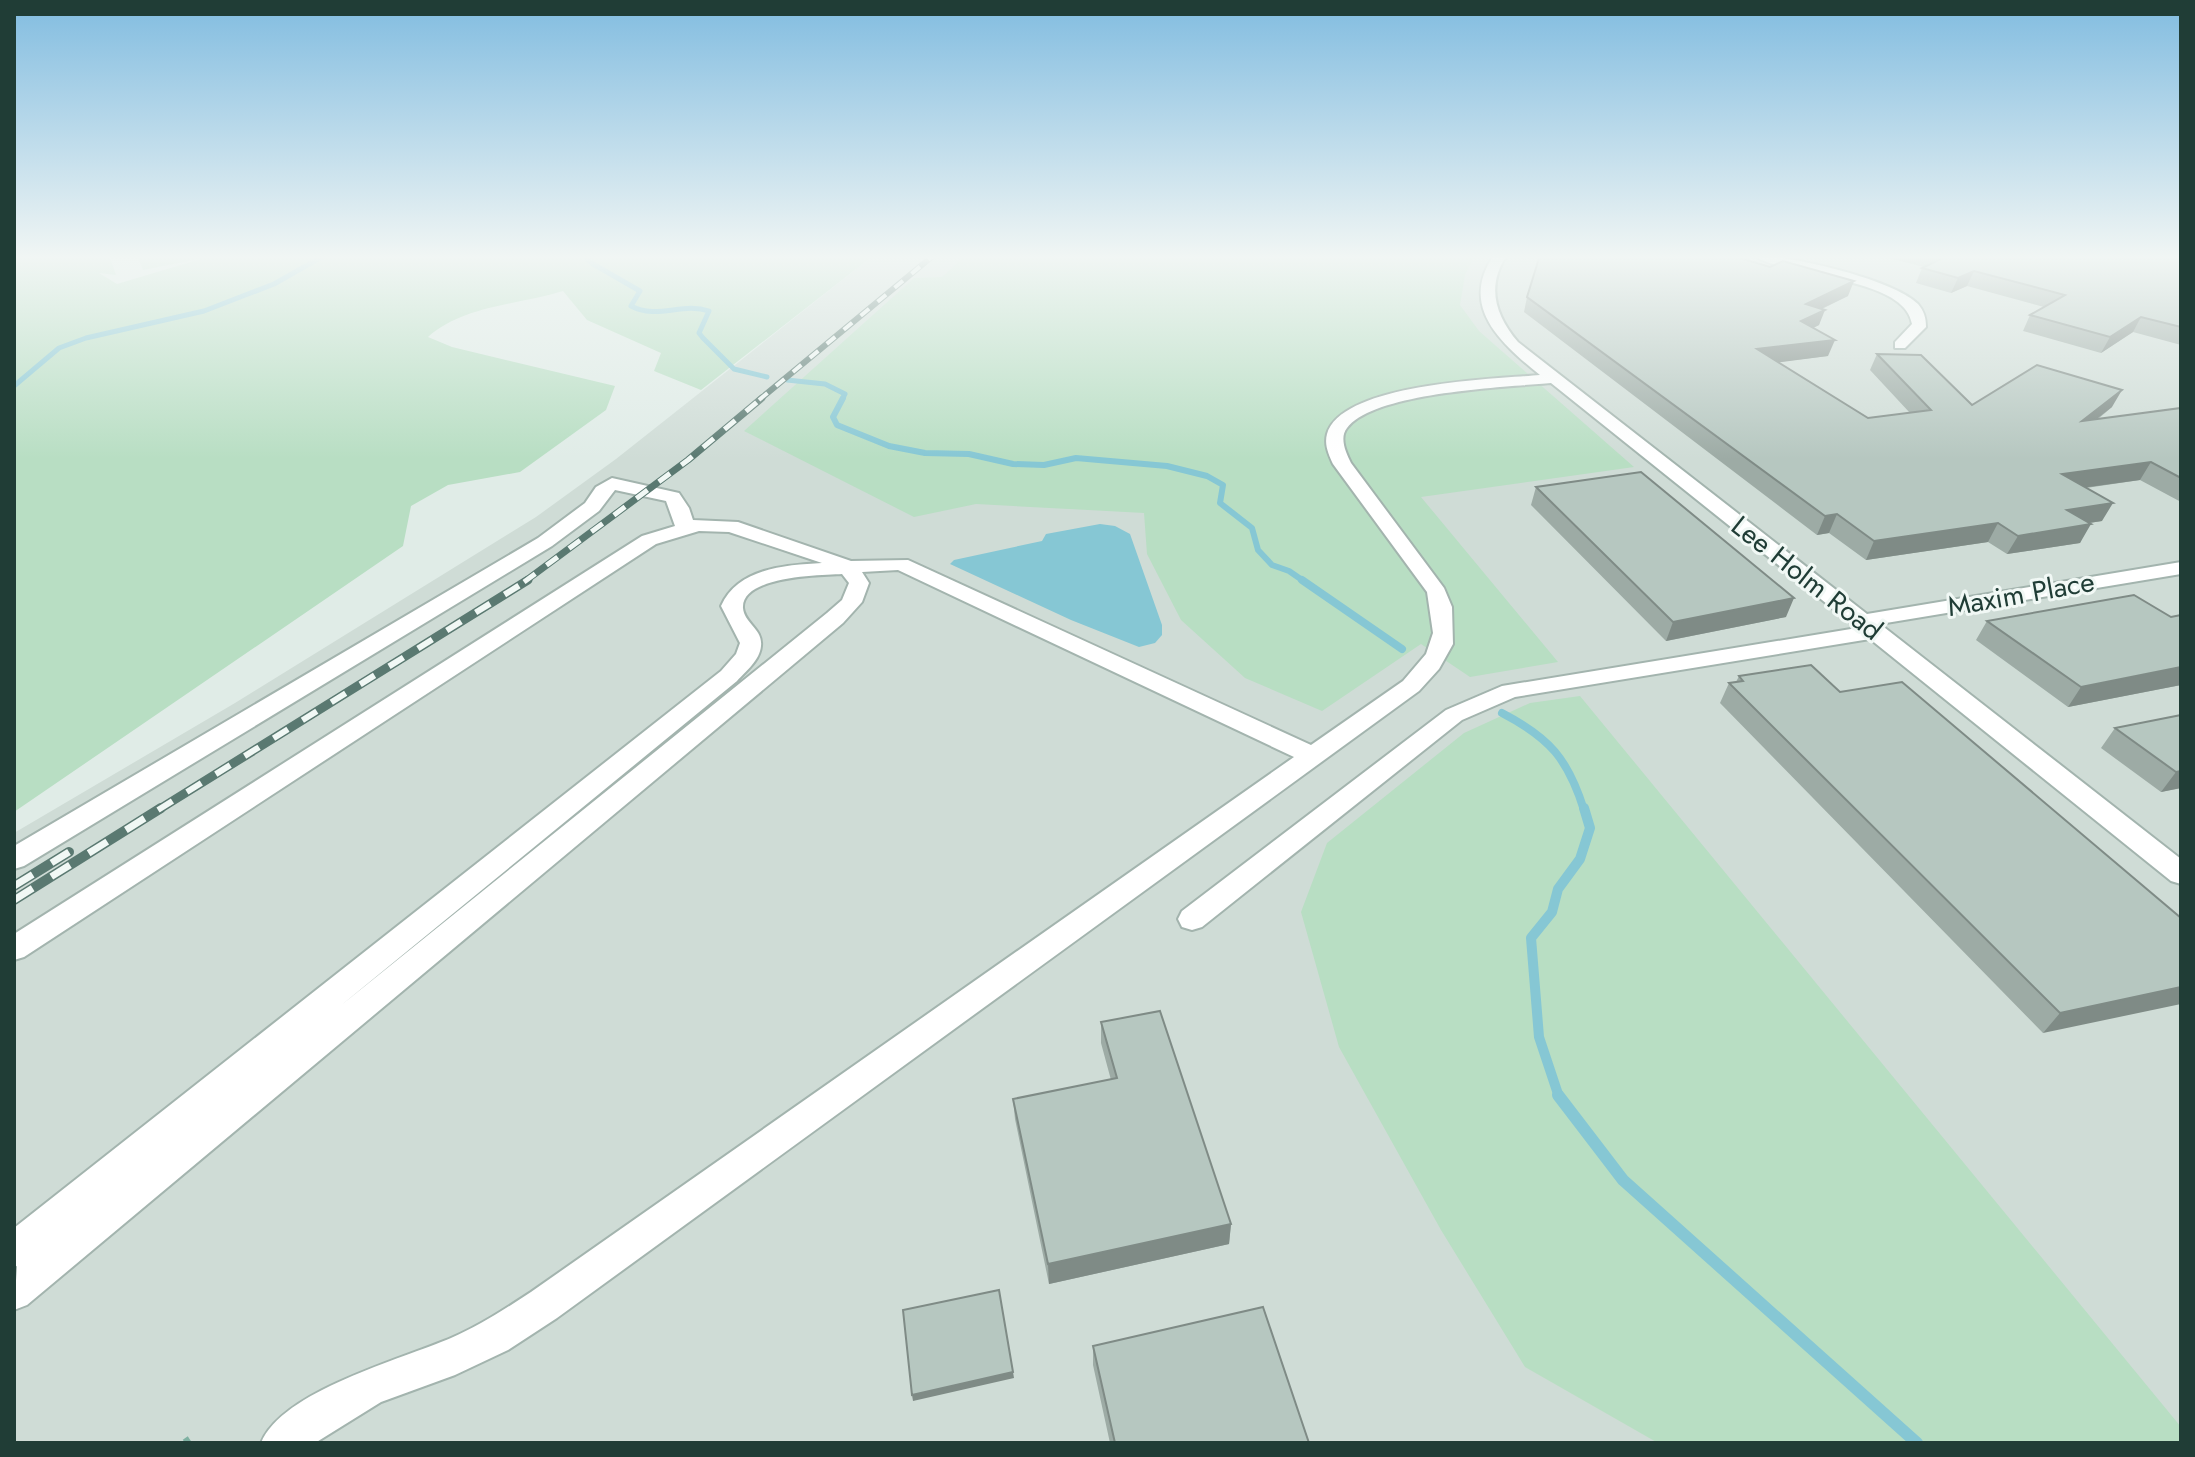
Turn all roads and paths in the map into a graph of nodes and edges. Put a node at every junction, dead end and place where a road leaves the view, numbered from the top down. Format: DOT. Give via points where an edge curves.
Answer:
graph roads {
  1 [pos="1499,323"];
  2 [pos="1918,323"];
  3 [pos="1900,345"];
  4 [pos="1555,378"];
  5 [pos="685,527"];
  6 [pos="847,567"];
  7 [pos="2181,568"];
  8 [pos="787,571"];
  9 [pos="835,618"];
  10 [pos="1869,626"];
  11 [pos="1311,755"];
  12 [pos="14,859"];
  13 [pos="2181,874"];
  14 [pos="1192,919"];
  15 [pos="14,949"];
  16 [pos="14,1250"];
  17 [pos="14,1292"];
  18 [pos="185,1443"];
  19 [pos="192,1443"];
  20 [pos="281,1443"];
  1 -- 4 [label="street, Lee Holm Road" via="1513,345"];
  2 -- 3 [label="street"];
  4 -- 10 [label="street, Lee Holm Road"];
  4 -- 11 [label="street" via="1398,397 1360,409 1339,426 1335,448 1342,464 1437,592 1446,633 1441,651 1411,686"];
  5 -- 6 [label="street" via="731,526"];
  5 -- 12 [label="street" via="672,497 612,484 592,507 533,549"];
  5 -- 15 [label="street" via="626,553"];
  6 -- 8 [label="street"];
  6 -- 9 [label="street" via="859,583 857,594"];
  6 -- 11 [label="street" via="901,564"];
  7 -- 10 [label="street, Maxim Place"];
  8 -- 9 [label="street" via="831,581 841,600"];
  8 -- 16 [label="street" via="768,575 737,594 732,606 751,643 729,676"];
  9 -- 17 [label="street"];
  10 -- 13 [label="street, Lee Holm Road"];
  10 -- 14 [label="street, Maxim Place" via="1510,691 1483,701 1454,715"];
  11 -- 20 [label="street" via="495,1337 371,1386"];
  18 -- 19 [label="path"];
}
